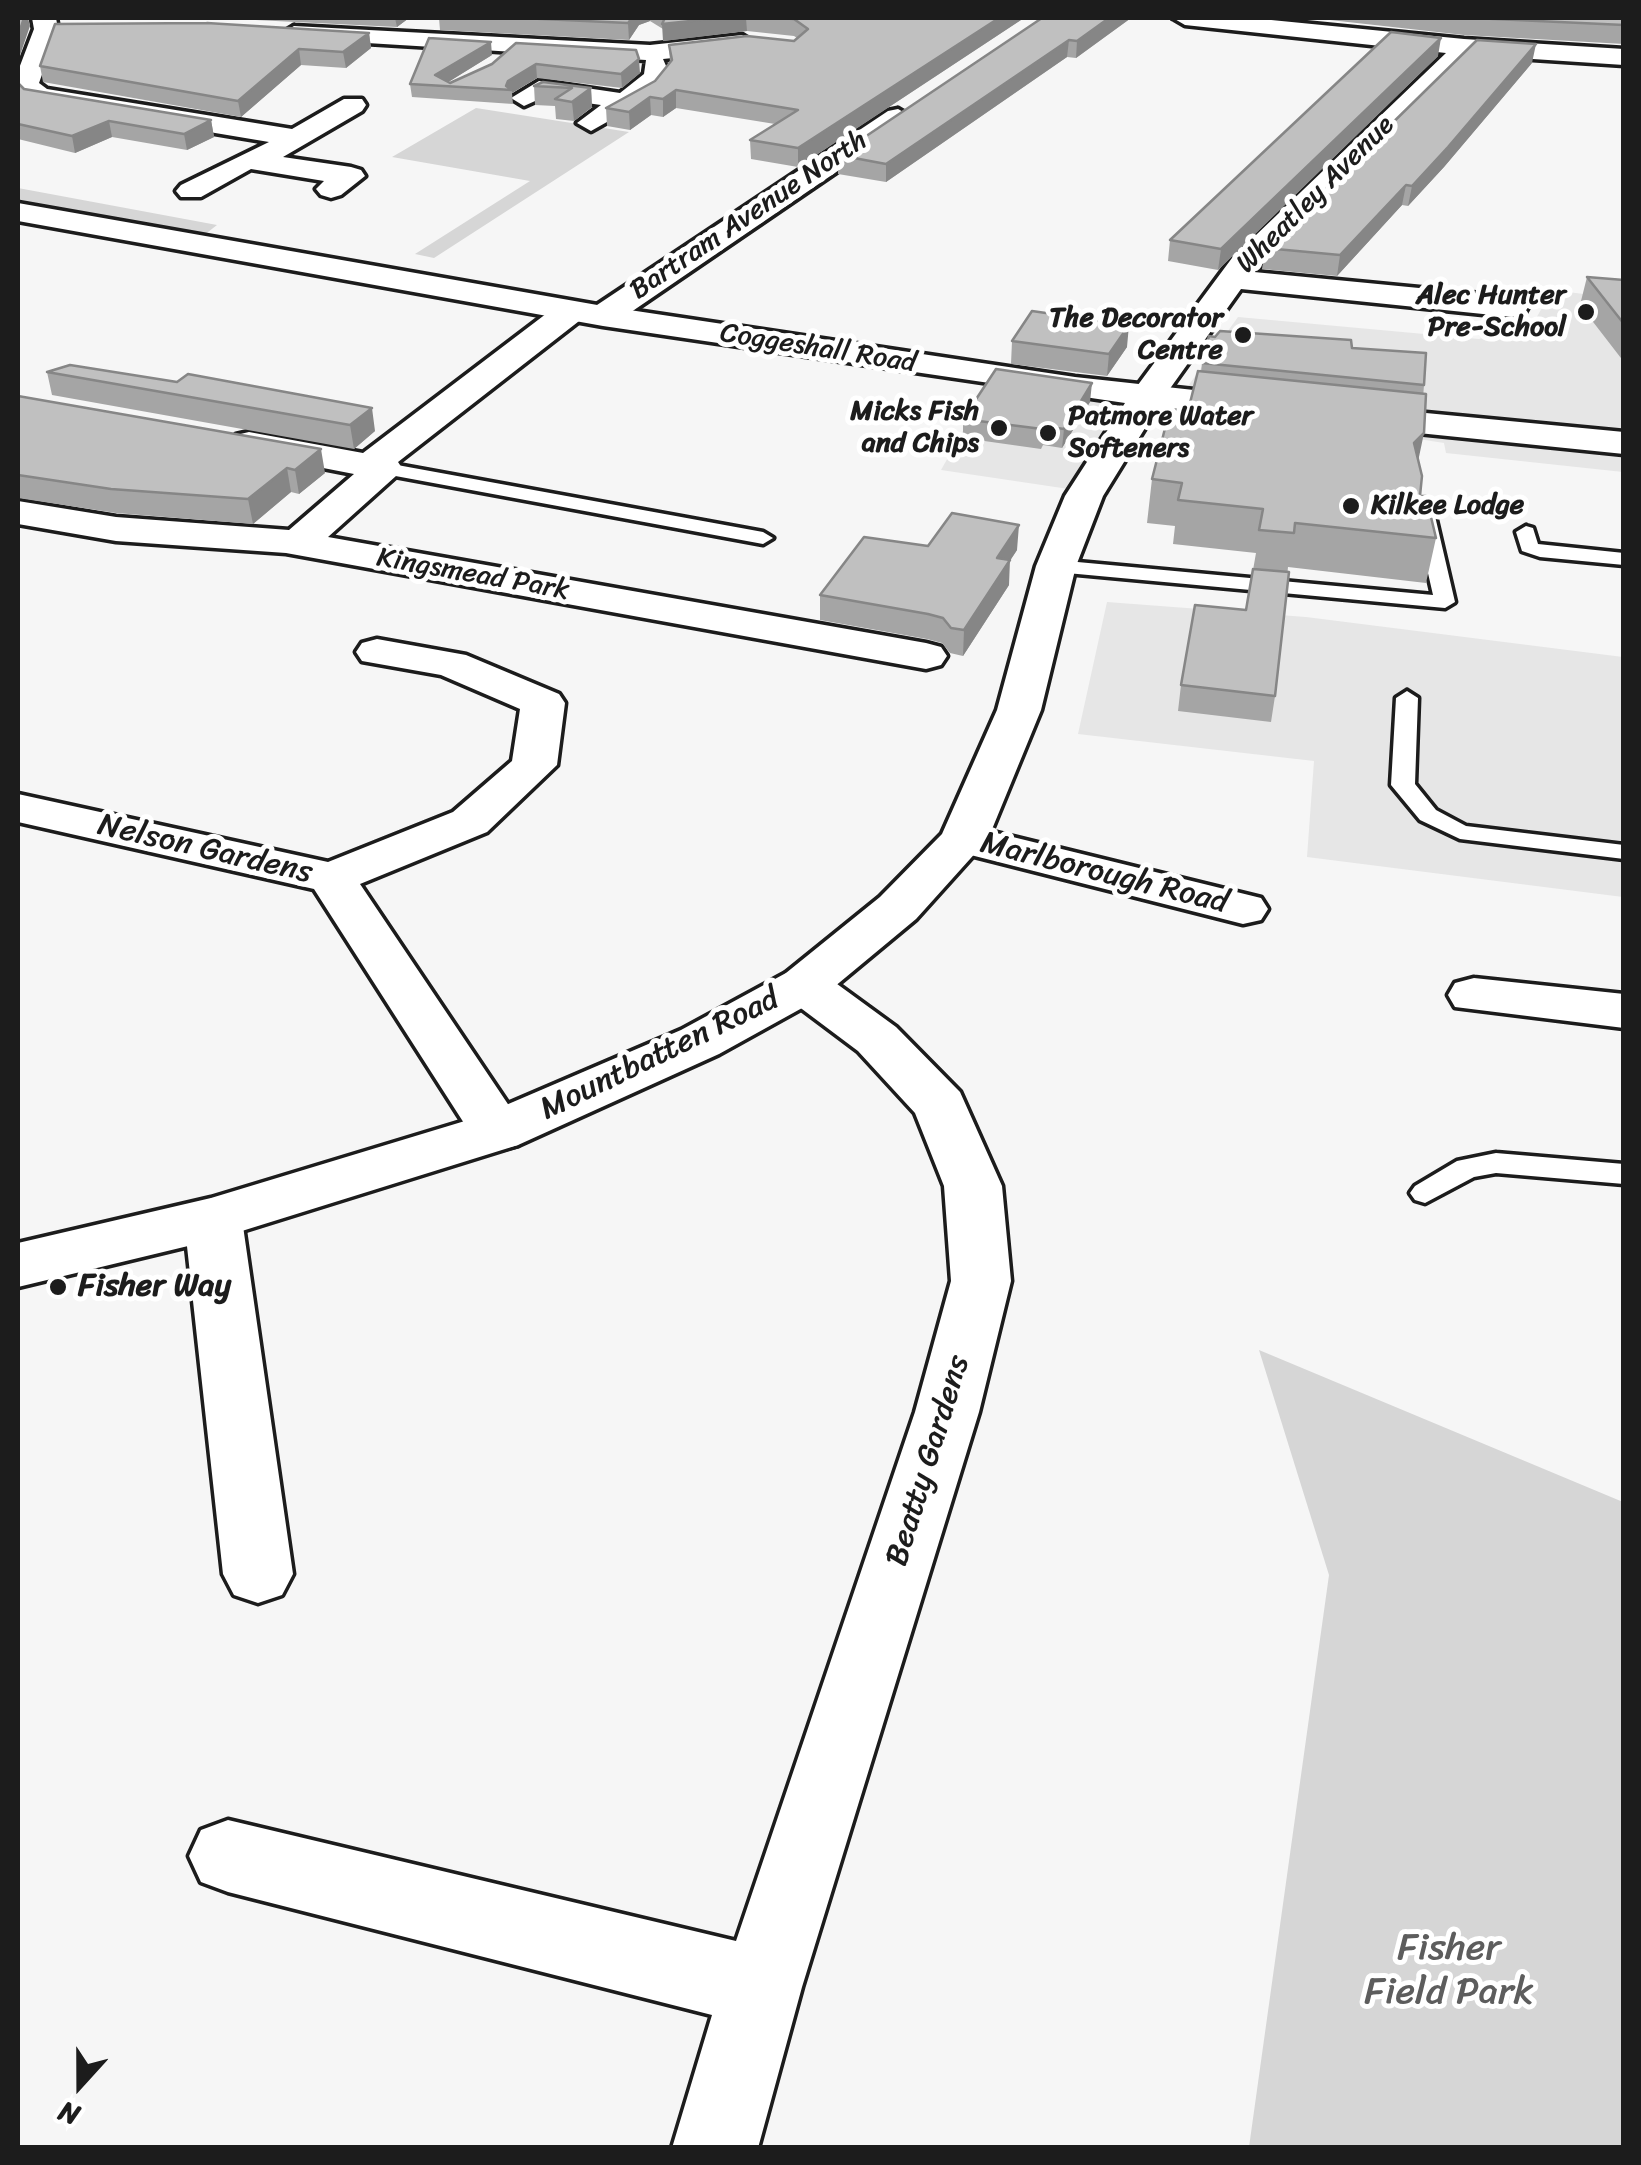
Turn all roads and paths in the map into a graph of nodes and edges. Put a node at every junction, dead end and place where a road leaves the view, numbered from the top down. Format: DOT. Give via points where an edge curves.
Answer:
graph roads {
  1 [pos="1185,18"];
  2 [pos="52,25"];
  3 [pos="662,26"];
  4 [pos="285,33"];
  5 [pos="766,43"];
  6 [pos="1461,52"];
  7 [pos="650,53"];
  8 [pos="1624,56"];
  9 [pos="26,60"];
  10 [pos="524,98"];
  11 [pos="628,100"];
  12 [pos="87,103"];
  13 [pos="918,104"];
  14 [pos="353,105"];
  15 [pos="591,123"];
  16 [pos="35,126"];
  17 [pos="296,138"];
  18 [pos="255,161"];
  19 [pos="331,189"];
  20 [pos="191,191"];
  21 [pos="18,212"];
  22 [pos="1233,279"];
  23 [pos="1512,307"];
  24 [pos="587,314"];
  25 [pos="1146,397"];
  26 [pos="387,415"];
  27 [pos="425,422"];
  28 [pos="220,438"];
  29 [pos="1624,443"];
  30 [pos="377,467"];
  31 [pos="1422,504"];
  32 [pos="18,513"];
  33 [pos="1526,532"];
  34 [pos="763,538"];
  35 [pos="297,544"];
  36 [pos="1624,559"];
  37 [pos="1056,566"];
  38 [pos="377,652"];
  39 [pos="926,656"];
  40 [pos="1407,698"];
  41 [pos="28,823"];
  42 [pos="964,839"];
  43 [pos="1624,852"];
  44 [pos="332,878"];
  45 [pos="1243,909"];
  46 [pos="804,985"];
  47 [pos="1474,996"];
  48 [pos="1624,1011"];
  49 [pos="498,1132"];
  50 [pos="1624,1174"];
  51 [pos="1426,1193"];
  52 [pos="213,1219"];
  53 [pos="18,1265"];
  54 [pos="258,1574"];
  55 [pos="228,1856"];
  56 [pos="761,1987"];
  57 [pos="714,2148"];
  1 -- 8 [label="street" via="1449,46"];
  2 -- 9 [label="street"];
  3 -- 7 [label="street" via="644,40"];
  4 -- 7 [label="street" via="314,52 336,36 510,52"];
  5 -- 7 [label="street"];
  6 -- 22 [label="street, Wheatley Avenue"];
  7 -- 11 [label="street" via="657,75"];
  9 -- 12 [label="street" via="25,85 39,96"];
  10 -- 11 [label="street" via="539,89"];
  11 -- 15 [label="street"];
  12 -- 16 [label="street"];
  12 -- 17 [label="street"];
  13 -- 24 [label="street, Bartram Avenue North"];
  14 -- 17 [label="street"];
  17 -- 18 [label="street"];
  18 -- 19 [label="street" via="351,176"];
  18 -- 20 [label="street"];
  21 -- 24 [label="street, Coggeshall Road"];
  22 -- 23 [label="street"];
  22 -- 25 [label="street, Wheatley Avenue"];
  24 -- 25 [label="street, Coggeshall Road"];
  24 -- 27 [label="street"];
  25 -- 29 [label="street, Coggeshall Road"];
  25 -- 37 [label="street, Mountbatten Road" via="1084,496"];
  26 -- 27 [label="street"];
  27 -- 30 [label="street"];
  28 -- 30 [label="street"];
  30 -- 34 [label="lane"];
  30 -- 35 [label="street"];
  31 -- 37 [label="lane" via="1445,602"];
  32 -- 35 [label="street, Kingsmead Park" via="116,529"];
  33 -- 36 [label="lane" via="1529,547 1540,551"];
  35 -- 39 [label="street, Kingsmead Park"];
  37 -- 42 [label="street, Mountbatten Road" via="1019,710"];
  38 -- 44 [label="street" via="451,664 543,703 534,765 470,822"];
  40 -- 43 [label="lane" via="1403,785 1428,815 1460,832"];
  41 -- 44 [label="street, Nelson Gardens"];
  42 -- 45 [label="street, Marlborough Road"];
  42 -- 46 [label="street, Mountbatten Road" via="898,908"];
  44 -- 49 [label="street, Nelson Gardens"];
  46 -- 49 [label="street, Mountbatten Road" via="700,1042"];
  46 -- 56 [label="street, Beatty Gardens" via="877,1039 940,1104 973,1186 981,1281 947,1412"];
  47 -- 48 [label="street"];
  49 -- 52 [label="street, Mountbatten Road"];
  50 -- 51 [label="lane" via="1496,1162 1467,1168"];
  52 -- 53 [label="street, Mountbatten Road"];
  52 -- 54 [label="street"];
  55 -- 56 [label="street"];
  56 -- 57 [label="street, Beatty Gardens"];
}
